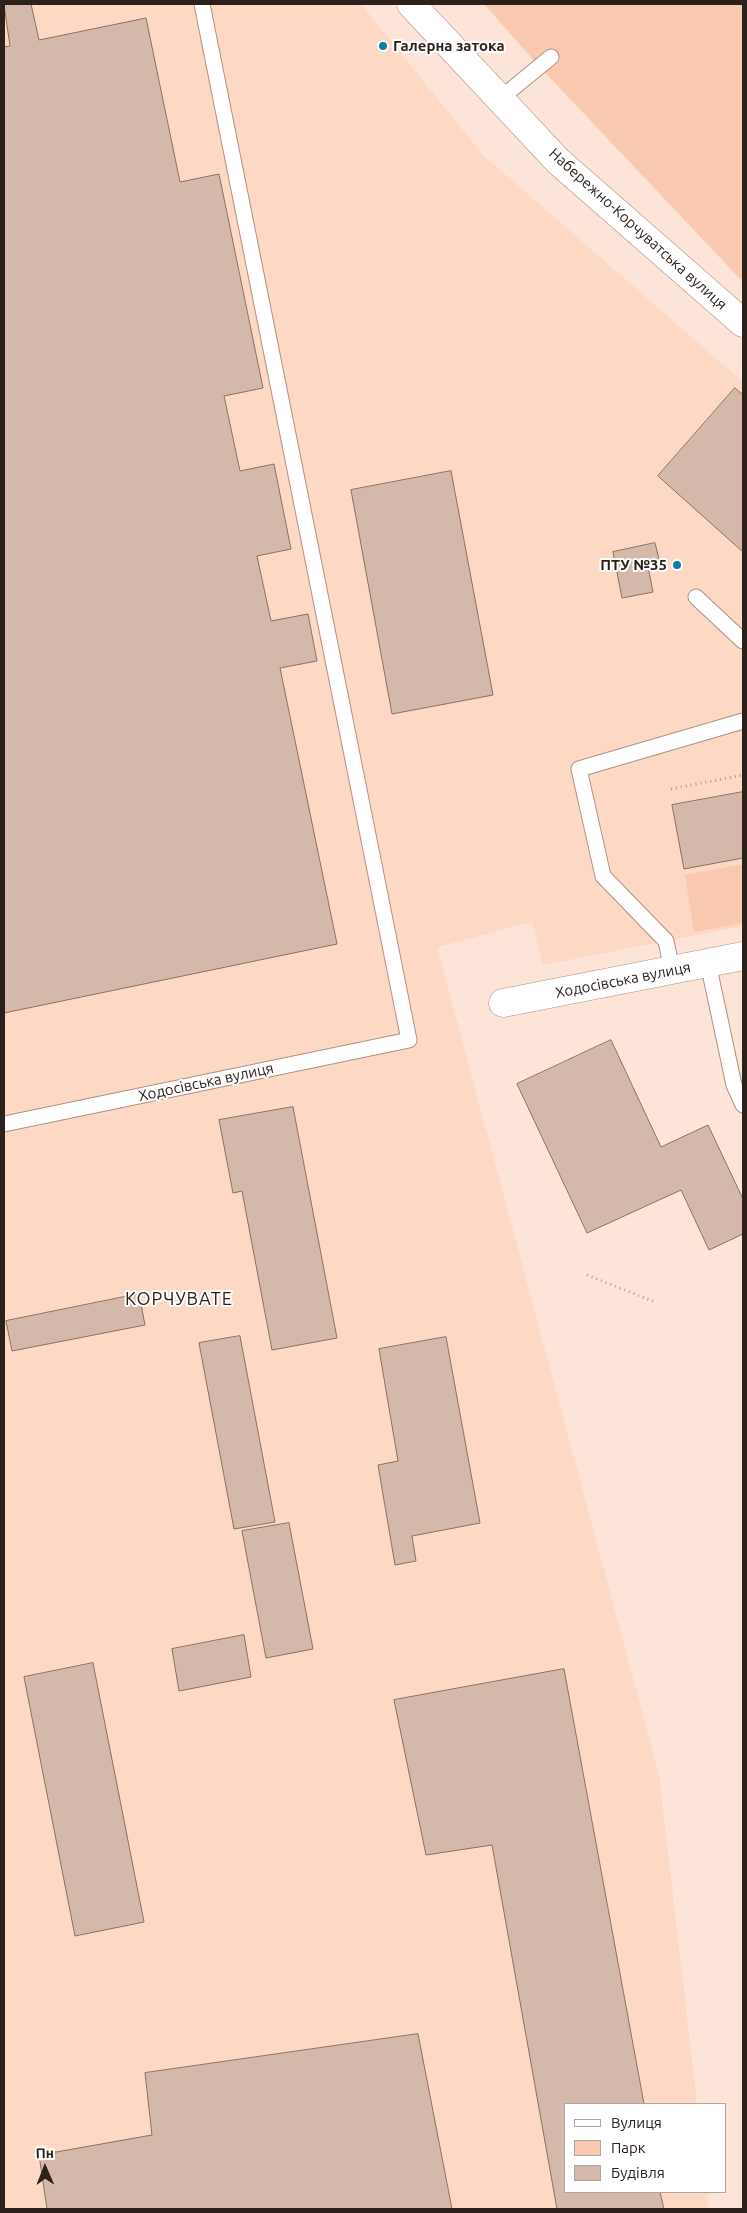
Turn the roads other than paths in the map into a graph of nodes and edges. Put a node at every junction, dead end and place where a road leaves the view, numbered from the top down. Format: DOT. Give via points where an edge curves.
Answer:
graph roads {
  1 [pos="202,4"];
  2 [pos="411,4"];
  3 [pos="551,57"];
  4 [pos="502,98"];
  5 [pos="743,323"];
  6 [pos="696,597"];
  7 [pos="743,641"];
  8 [pos="743,721"];
  9 [pos="743,956"];
  10 [pos="708,963"];
  11 [pos="672,970"];
  12 [pos="503,1003"];
  13 [pos="743,1105"];
  14 [pos="4,1124"];
  1 -- 14 [label="lane, Ходосівська вулиця" via="409,1040"];
  2 -- 4 [label="street, Набережно-Корчуватська вулиця"];
  3 -- 4 [label="lane"];
  4 -- 5 [label="street, Набережно-Корчуватська вулиця" via="558,161"];
  6 -- 7 [label="lane"];
  8 -- 11 [label="lane" via="579,769 603,876 666,941"];
  9 -- 10 [label="street, Ходосівська вулиця"];
  10 -- 11 [label="street, Ходосівська вулиця"];
  10 -- 13 [label="lane" via="734,1085"];
  11 -- 12 [label="street, Ходосівська вулиця"];
}
